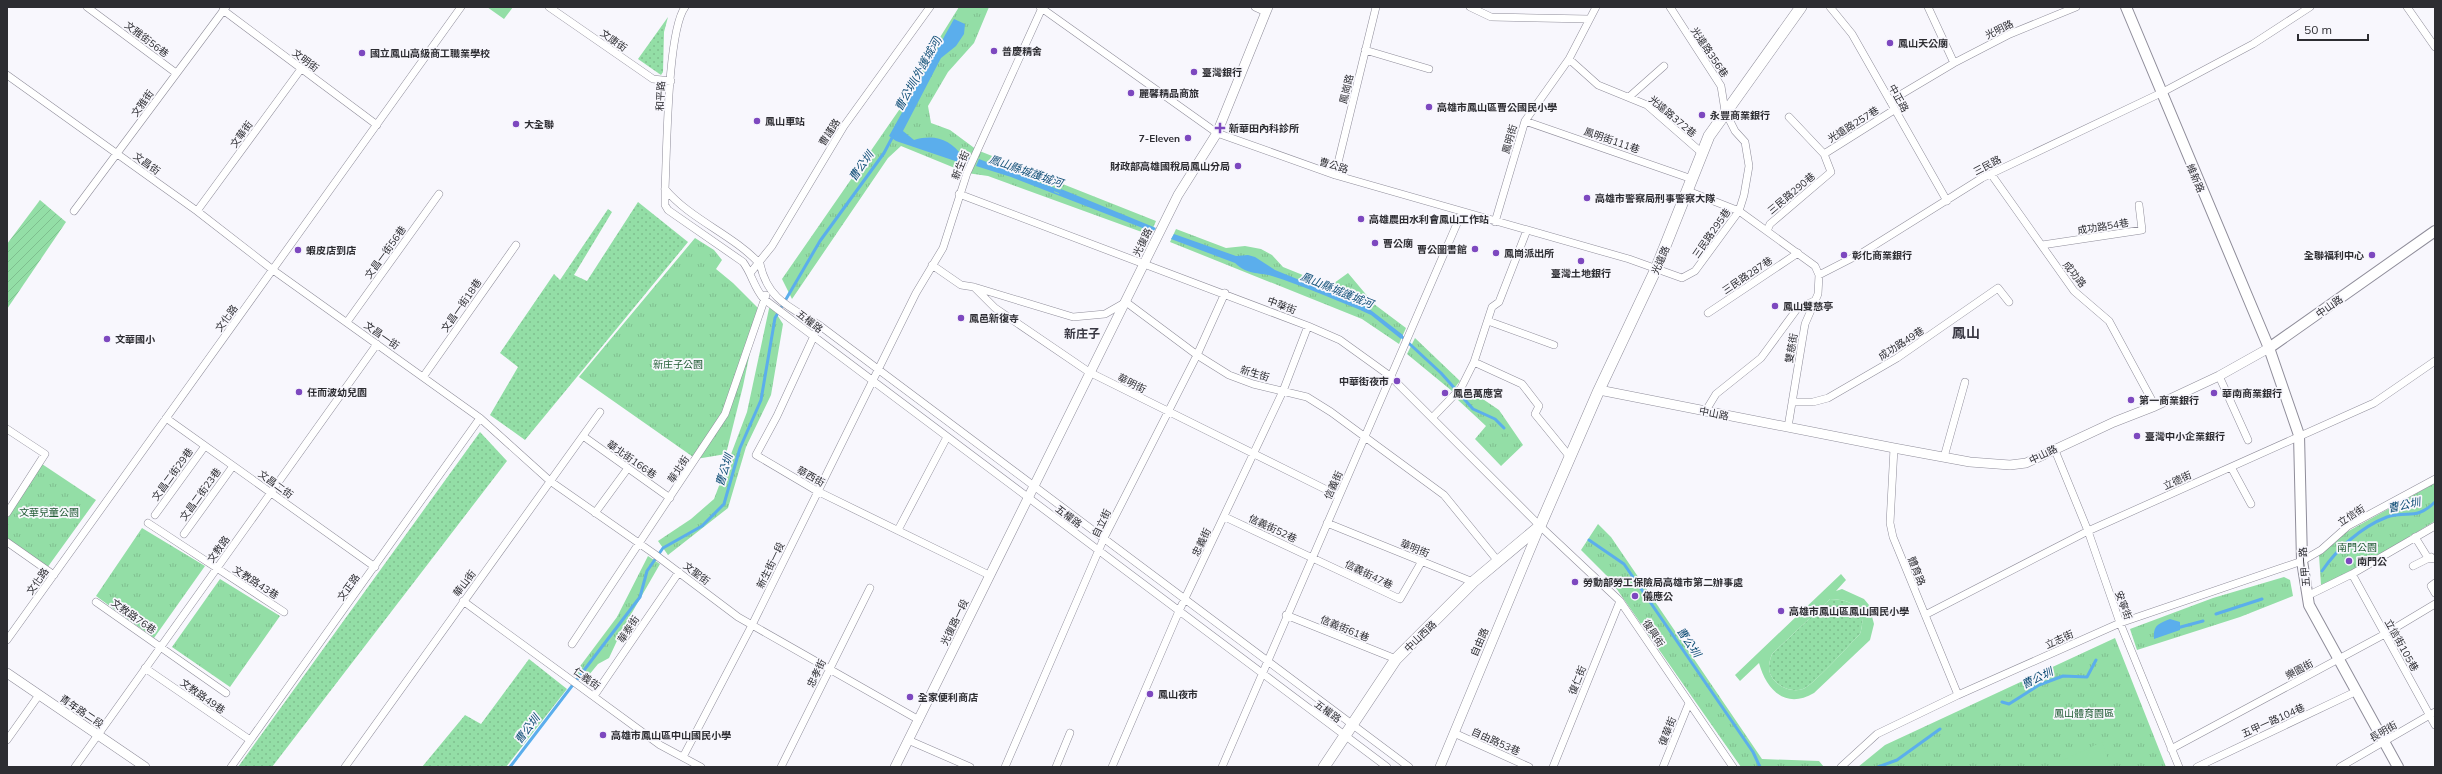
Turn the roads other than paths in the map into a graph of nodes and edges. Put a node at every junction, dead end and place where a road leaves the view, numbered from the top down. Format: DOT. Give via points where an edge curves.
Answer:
graph roads {
  1 [pos="87,7"];
  2 [pos="461,7"];
  3 [pos="549,7"];
  4 [pos="685,7"];
  5 [pos="930,7"];
  6 [pos="1256,7"];
  7 [pos="1376,7"];
  8 [pos="1470,7"];
  9 [pos="1596,7"];
  10 [pos="1670,7"];
  11 [pos="1801,7"];
  12 [pos="1830,7"];
  13 [pos="1928,7"];
  14 [pos="2076,7"];
  15 [pos="2126,7"];
  16 [pos="2310,7"];
  17 [pos="2407,7"];
  18 [pos="1041,8"];
  19 [pos="224,9"];
  20 [pos="1267,10"];
  21 [pos="1589,20"];
  22 [pos="2435,47"];
  23 [pos="1365,50"];
  24 [pos="1569,59"];
  25 [pos="1954,63"];
  26 [pos="1664,66"];
  27 [pos="301,69"];
  28 [pos="1428,69"];
  29 [pos="176,73"];
  30 [pos="8,77"];
  31 [pos="671,81"];
  32 [pos="2161,93"];
  33 [pos="1629,97"];
  34 [pos="1890,102"];
  35 [pos="1894,110"];
  36 [pos="1725,111"];
  37 [pos="1789,117"];
  38 [pos="1525,122"];
  39 [pos="377,125"];
  40 [pos="1217,133"];
  41 [pos="1702,153"];
  42 [pos="117,154"];
  43 [pos="1824,154"];
  44 [pos="1990,174"];
  45 [pos="1335,175"];
  46 [pos="1692,179"];
  47 [pos="665,189"];
  48 [pos="1688,190"];
  49 [pos="439,194"];
  50 [pos="959,194"];
  51 [pos="1947,201"];
  52 [pos="2139,205"];
  53 [pos="74,211"];
  54 [pos="196,211"];
  55 [pos="1738,211"];
  56 [pos="1462,212"];
  57 [pos="1495,222"];
  58 [pos="1527,230"];
  59 [pos="1766,231"];
  60 [pos="2435,231"];
  61 [pos="516,245"];
  62 [pos="2042,245"];
  63 [pos="1798,253"];
  64 [pos="760,264"];
  65 [pos="1143,264"];
  66 [pos="932,265"];
  67 [pos="1656,269"];
  68 [pos="273,270"];
  69 [pos="750,272"];
  70 [pos="1819,275"];
  71 [pos="974,287"];
  72 [pos="771,292"];
  73 [pos="1225,294"];
  74 [pos="767,301"];
  75 [pos="1814,301"];
  76 [pos="1126,302"];
  77 [pos="2009,302"];
  78 [pos="1708,313"];
  79 [pos="1488,321"];
  80 [pos="347,322"];
  81 [pos="819,325"];
  82 [pos="1308,326"];
  83 [pos="814,336"];
  84 [pos="377,344"];
  85 [pos="1554,345"];
  86 [pos="2269,348"];
  87 [pos="1196,355"];
  88 [pos="2435,361"];
  89 [pos="1474,362"];
  90 [pos="878,370"];
  91 [pos="1089,372"];
  92 [pos="1390,376"];
  93 [pos="2219,376"];
  94 [pos="423,377"];
  95 [pos="872,382"];
  96 [pos="1965,382"];
  97 [pos="1599,390"];
  98 [pos="1283,391"];
  99 [pos="1792,402"];
  100 [pos="2155,406"];
  101 [pos="600,412"];
  102 [pos="1167,412"];
  103 [pos="1705,412"];
  104 [pos="166,418"];
  105 [pos="480,418"];
  106 [pos="1432,418"];
  107 [pos="1788,427"];
  108 [pos="7,429"];
  109 [pos="2299,435"];
  110 [pos="583,436"];
  111 [pos="947,437"];
  112 [pos="1365,438"];
  113 [pos="2248,440"];
  114 [pos="205,446"];
  115 [pos="1894,448"];
  116 [pos="2054,448"];
  117 [pos="1254,453"];
  118 [pos="1570,457"];
  119 [pos="1944,457"];
  120 [pos="233,466"];
  121 [pos="2231,467"];
  122 [pos="628,468"];
  123 [pos="2435,479"];
  124 [pos="550,481"];
  125 [pos="1034,487"];
  126 [pos="817,491"];
  127 [pos="271,492"];
  128 [pos="1338,496"];
  129 [pos="670,498"];
  130 [pos="1028,498"];
  131 [pos="2251,504"];
  132 [pos="7,513"];
  133 [pos="595,513"];
  134 [pos="155,515"];
  135 [pos="1225,517"];
  136 [pos="148,523"];
  137 [pos="1327,523"];
  138 [pos="1540,526"];
  139 [pos="2435,527"];
  140 [pos="898,530"];
  141 [pos="2088,531"];
  142 [pos="184,534"];
  143 [pos="2415,537"];
  144 [pos="1104,538"];
  145 [pos="7,542"];
  146 [pos="639,544"];
  147 [pos="1099,551"];
  148 [pos="1312,557"];
  149 [pos="2433,557"];
  150 [pos="1497,560"];
  151 [pos="1422,561"];
  152 [pos="2302,561"];
  153 [pos="2413,566"];
  154 [pos="375,567"];
  155 [pos="216,568"];
  156 [pos="679,572"];
  157 [pos="2352,574"];
  158 [pos="54,575"];
  159 [pos="990,575"];
  160 [pos="1473,582"];
  161 [pos="2435,583"];
  162 [pos="870,588"];
  163 [pos="2435,594"];
  164 [pos="2307,596"];
  165 [pos="1185,599"];
  166 [pos="463,601"];
  167 [pos="1620,601"];
  168 [pos="96,602"];
  169 [pos="2435,604"];
  170 [pos="1179,611"];
  171 [pos="284,612"];
  172 [pos="1286,615"];
  173 [pos="1924,615"];
  174 [pos="2120,623"];
  175 [pos="752,625"];
  176 [pos="2385,634"];
  177 [pos="7,640"];
  178 [pos="572,644"];
  179 [pos="160,647"];
  180 [pos="1396,659"];
  181 [pos="1267,660"];
  182 [pos="2339,660"];
  183 [pos="145,668"];
  184 [pos="829,670"];
  185 [pos="7,673"];
  186 [pos="1261,674"];
  187 [pos="2357,691"];
  188 [pos="226,693"];
  189 [pos="40,695"];
  190 [pos="1958,695"];
  191 [pos="594,696"];
  192 [pos="1689,703"];
  193 [pos="2432,714"];
  194 [pos="919,720"];
  195 [pos="1353,725"];
  196 [pos="2435,725"];
  197 [pos="1070,733"];
  198 [pos="1454,733"];
  199 [pos="98,735"];
  200 [pos="1345,736"];
  201 [pos="7,740"];
  202 [pos="250,740"];
  203 [pos="908,740"];
  204 [pos="2385,742"];
  205 [pos="2171,749"];
  206 [pos="683,757"];
  207 [pos="75,767"];
  208 [pos="145,767"];
  209 [pos="230,767"];
  210 [pos="345,767"];
  211 [pos="701,767"];
  212 [pos="781,767"];
  213 [pos="895,767"];
  214 [pos="970,767"];
  215 [pos="1005,767"];
  216 [pos="1056,767"];
  217 [pos="1112,767"];
  218 [pos="1222,767"];
  219 [pos="1324,767"];
  220 [pos="1387,767"];
  221 [pos="1409,767"];
  222 [pos="1440,767"];
  223 [pos="1529,767"];
  224 [pos="1553,767"];
  225 [pos="1663,767"];
  226 [pos="1733,767"];
  227 [pos="1840,767"];
  228 [pos="2179,767"];
  229 [pos="2197,767"];
  230 [pos="2340,767"];
  231 [pos="2398,767"];
  1 -- 29 [label="street, 文雅街56巷"];
  2 -- 39 [label="street, 文化路"];
  3 -- 31 [label="street, 文康街" via="653,79"];
  4 -- 31 [label="street, 和平路" via="676,28"];
  5 -- 64 [label="street, 曹謹路" via="833,143"];
  6 -- 20 [label="street"];
  7 -- 23 [label="street, 鳳崗路"];
  8 -- 21 [label="street" via="1491,18"];
  9 -- 21 [label="street, 鳳明街"];
  10 -- 36 [label="street, 光遠路356巷" via="1721,86"];
  11 -- 36 [label="main road, 光遠路"];
  12 -- 34 [label="street, 中正路" via="1852,34"];
  13 -- 25 [label="street"];
  14 -- 25 [label="street, 光明路" via="2010,34"];
  15 -- 32 [label="main road, 維新路"];
  16 -- 32 [label="street, 三民路" via="2253,44"];
  17 -- 22 [label="street"];
  18 -- 40 [label="street, 曹公路"];
  18 -- 50 [label="street, 新生街" via="969,166"];
  19 -- 27 [label="street, 文明街"];
  19 -- 29 [label="street, 文雅街"];
  20 -- 40 [label="street, 光復路"];
  21 -- 24 [label="street, 鳳明街"];
  23 -- 28 [label="street"];
  23 -- 45 [label="street, 鳳崗路"];
  24 -- 33 [label="street, 光遠路372巷" via="1598,85"];
  24 -- 38 [label="street, 鳳明街"];
  25 -- 34 [label="street, 光明路"];
  26 -- 33 [label="street"];
  27 -- 39 [label="street, 文明街"];
  27 -- 54 [label="street, 文華街"];
  29 -- 42 [label="street, 文雅街"];
  30 -- 42 [label="street, 文昌街"];
  31 -- 47 [label="street, 和平路"];
  32 -- 44 [label="street, 三民路"];
  32 -- 86 [label="main road, 維新路"];
  33 -- 41 [label="street, 光遠路372巷" via="1647,105"];
  34 -- 35 [label="street, 中正路"];
  35 -- 43 [label="street, 光遠路257巷"];
  35 -- 51 [label="street, 中正路"];
  36 -- 41 [label="main road, 光遠路" via="1709,136"];
  36 -- 55 [label="street, 光遠路356巷" via="1735,131 1745,142 1750,166"];
  37 -- 43 [label="street, 光遠路257巷"];
  38 -- 46 [label="street, 鳳明街111巷"];
  38 -- 57 [label="street, 鳳明街"];
  39 -- 68 [label="street, 文化路"];
  40 -- 45 [label="street, 曹公路"];
  40 -- 65 [label="street, 光復路" via="1178,195"];
  41 -- 46 [label="main road, 光遠路"];
  42 -- 53 [label="street, 文雅街"];
  42 -- 54 [label="street, 文昌街"];
  43 -- 59 [label="street, 三民路290巷" via="1832,172 1770,224"];
  44 -- 51 [label="street, 三民路"];
  44 -- 62 [label="street, 成功路"];
  45 -- 56 [label="street, 曹公路"];
  46 -- 48 [label="main road, 光遠路"];
  47 -- 64 [label="street" via="684,206 739,243"];
  47 -- 69 [label="street, 和平路" via="665,205 668,210 743,262"];
  48 -- 55 [label="street"];
  48 -- 67 [label="main road, 光遠路"];
  49 -- 80 [label="street, 文昌一街56巷"];
  50 -- 65 [label="street, 中華街"];
  50 -- 66 [label="street, 新生街" via="943,248"];
  51 -- 70 [label="street, 三民路" via="1862,253"];
  52 -- 62 [label="street, 成功路54巷" via="2142,230"];
  54 -- 68 [label="street, 文昌街"];
  55 -- 59 [label="street"];
  55 -- 67 [label="street, 三民路295巷" via="1695,271 1682,278"];
  56 -- 57 [label="street, 曹公路"];
  56 -- 92 [label="street, 信義街"];
  57 -- 58 [label="street, 曹公路"];
  58 -- 67 [label="street, 曹公路" via="1629,258"];
  58 -- 79 [label="street" via="1500,302 1492,307"];
  59 -- 63 [label="street"];
  60 -- 86 [label="main road, 中山路"];
  61 -- 94 [label="street, 文昌一街18巷"];
  62 -- 100 [label="street, 成功路" via="2074,291 2109,321"];
  63 -- 70 [label="street" via="1815,266"];
  63 -- 78 [label="street, 三民路287巷"];
  64 -- 69 [label="street, 曹謹路"];
  64 -- 72 [label="street"];
  65 -- 73 [label="street, 中華街"];
  65 -- 76 [label="street, 光復路"];
  66 -- 71 [label="street, 華明街" via="961,285"];
  66 -- 90 [label="street, 新生街"];
  67 -- 97 [label="main road, 光遠路"];
  68 -- 80 [label="street, 文昌一街"];
  68 -- 104 [label="street, 文化路"];
  69 -- 74 [label="street, 五權路" via="757,292"];
  70 -- 75 [label="street, 雙慈街" via="1818,294"];
  71 -- 76 [label="street" via="1073,317 1105,314"];
  71 -- 91 [label="street, 華明街" via="995,308"];
  72 -- 74 [label="street, 華北街"];
  72 -- 81 [label="street, 五權路"];
  73 -- 82 [label="street, 中華街"];
  73 -- 87 [label="street, 自立街"];
  74 -- 83 [label="street, 五權路"];
  74 -- 129 [label="street, 華北街" via="725,414"];
  75 -- 99 [label="street, 雙慈街" via="1805,324"];
  75 -- 103 [label="street" via="1797,309 1761,358 1716,394"];
  76 -- 87 [label="street, 新生街"];
  76 -- 91 [label="street, 光復路"];
  77 -- 99 [label="street, 成功路49巷" via="1998,288 1897,358 1828,398 1813,402"];
  79 -- 85 [label="street"];
  79 -- 89 [label="street"];
  80 -- 84 [label="street, 文昌一街"];
  81 -- 83 [label="street, 華西街"];
  81 -- 90 [label="street, 五權路"];
  82 -- 92 [label="street, 中華街" via="1340,340"];
  82 -- 98 [label="street, 忠義街"];
  83 -- 95 [label="street, 五權路"];
  83 -- 126 [label="street, 華西街" via="756,456"];
  84 -- 94 [label="street, 文昌一街"];
  84 -- 127 [label="street, 文教路"];
  86 -- 93 [label="street, 中山路"];
  86 -- 109 [label="main road, 五甲一路"];
  87 -- 98 [label="street, 新生街" via="1229,375"];
  87 -- 102 [label="street, 自立街"];
  88 -- 109 [label="street, 立德街" via="2374,403"];
  89 -- 106 [label="street" via="1461,388"];
  89 -- 118 [label="street" via="1522,384 1539,406 1535,414"];
  90 -- 95 [label="street, 新生街一段"];
  90 -- 125 [label="street, 五權路"];
  91 -- 102 [label="street, 華明街"];
  91 -- 125 [label="street, 光復路"];
  92 -- 106 [label="street, 中華街"];
  92 -- 112 [label="street, 信義街"];
  93 -- 100 [label="street, 中山路"];
  93 -- 113 [label="street"];
  94 -- 105 [label="street, 文昌一街"];
  95 -- 111 [label="street, 五權路"];
  95 -- 126 [label="street, 新生街一段"];
  96 -- 119 [label="street"];
  97 -- 103 [label="street, 中山路"];
  97 -- 118 [label="main road, 光遠路"];
  98 -- 112 [label="street, 新生街" via="1307,398 1331,412"];
  98 -- 117 [label="street, 忠義街"];
  99 -- 107 [label="street, 雙慈街"];
  100 -- 116 [label="street, 中山路"];
  101 -- 110 [label="street, 華山街"];
  102 -- 117 [label="street, 華明街"];
  102 -- 144 [label="street, 自立街"];
  103 -- 107 [label="street, 中山路"];
  104 -- 114 [label="street, 文昌二街"];
  104 -- 158 [label="street, 文化路"];
  105 -- 124 [label="street, 文聖街"];
  105 -- 154 [label="street, 文正路"];
  106 -- 138 [label="street, 中華街"];
  107 -- 115 [label="street, 中山路"];
  108 -- 132 [label="street" via="45,454"];
  109 -- 121 [label="street, 立德街"];
  109 -- 152 [label="main road, 五甲一路"];
  110 -- 122 [label="street, 華北街166巷"];
  110 -- 124 [label="street, 華山街"];
  111 -- 130 [label="street, 五權路"];
  111 -- 140 [label="street"];
  112 -- 128 [label="street, 信義街"];
  112 -- 150 [label="street, 新生街" via="1444,495"];
  114 -- 120 [label="street, 文昌二街"];
  114 -- 134 [label="street, 文昌二街29巷"];
  115 -- 119 [label="street, 中山路"];
  115 -- 173 [label="street, 體育路" via="1890,523 1893,537"];
  116 -- 119 [label="street, 中山路" via="2026,463 2010,465"];
  116 -- 141 [label="street, 安寧街"];
  117 -- 128 [label="street, 華明街"];
  117 -- 135 [label="street, 忠義街"];
  118 -- 138 [label="main road, 光遠路"];
  120 -- 127 [label="street, 文昌二街"];
  120 -- 142 [label="street, 文昌二街23巷"];
  121 -- 131 [label="street"];
  121 -- 141 [label="street, 立德街"];
  122 -- 129 [label="street, 華北街166巷"];
  122 -- 133 [label="street"];
  123 -- 152 [label="street, 立信街" via="2348,526 2321,550"];
  124 -- 133 [label="street, 文聖街"];
  124 -- 166 [label="street, 華山街"];
  125 -- 130 [label="street, 光復路一段"];
  125 -- 144 [label="street, 五權路"];
  126 -- 140 [label="street, 華西街"];
  126 -- 175 [label="street, 新生街一段"];
  127 -- 154 [label="street, 文昌二街"];
  127 -- 155 [label="street, 文教路"];
  128 -- 137 [label="street, 信義街"];
  129 -- 146 [label="street, 華北街"];
  130 -- 147 [label="street, 五權路"];
  130 -- 159 [label="street, 光復路一段"];
  133 -- 146 [label="street, 文聖街"];
  135 -- 148 [label="street, 信義街52巷"];
  135 -- 165 [label="street, 忠義街"];
  136 -- 155 [label="street, 文教路43巷"];
  137 -- 148 [label="street, 信義街"];
  137 -- 151 [label="street, 華明街"];
  138 -- 150 [label="main road, 中山西路"];
  138 -- 167 [label="street, 復興街"];
  138 -- 198 [label="street, 自由路"];
  139 -- 143 [label="street"];
  140 -- 159 [label="street, 華西街"];
  141 -- 173 [label="street, 立德街"];
  141 -- 174 [label="street, 安寧街"];
  143 -- 149 [label="street"];
  143 -- 157 [label="street"];
  144 -- 147 [label="street, 自立街"];
  144 -- 165 [label="street, 五權路"];
  145 -- 158 [label="street"];
  146 -- 156 [label="street, 文聖街"];
  146 -- 178 [label="street, 華北街"];
  147 -- 170 [label="street, 五權路"];
  147 -- 215 [label="street, 自立街"];
  148 -- 151 [label="street, 信義街47巷" via="1400,599"];
  148 -- 172 [label="street, 信義街"];
  149 -- 153 [label="street"];
  150 -- 160 [label="main road, 中山西路"];
  151 -- 160 [label="street, 華明街"];
  152 -- 164 [label="main road, 五甲一路"];
  152 -- 174 [label="street, 立志街"];
  154 -- 202 [label="street, 文正路"];
  155 -- 171 [label="street, 文教路43巷"];
  155 -- 179 [label="street, 文教路"];
  156 -- 175 [label="street, 文聖街"];
  156 -- 191 [label="street, 華泰街"];
  157 -- 164 [label="street"];
  157 -- 176 [label="street, 立信街105巷"];
  158 -- 177 [label="street, 文化路"];
  159 -- 194 [label="street, 光復路一段"];
  160 -- 180 [label="main road, 中山西路"];
  161 -- 163 [label="street" via="2431,586"];
  162 -- 184 [label="street, 忠孝街"];
  164 -- 182 [label="main road, 五甲一路" via="2309,605"];
  165 -- 170 [label="street, 忠義街"];
  165 -- 181 [label="street, 五權路"];
  166 -- 191 [label="street, 仁義街"];
  166 -- 210 [label="street, 華山街"];
  167 -- 192 [label="street, 復興街"];
  167 -- 224 [label="street, 復仁街"];
  168 -- 179 [label="street, 文教路76巷"];
  169 -- 176 [label="street, 樂園街"];
  170 -- 186 [label="street, 五權路"];
  170 -- 217 [label="street, 忠義街"];
  172 -- 180 [label="street, 信義街61巷"];
  172 -- 181 [label="street, 信義街"];
  173 -- 190 [label="street, 體育路"];
  174 -- 190 [label="street, 立志街"];
  174 -- 205 [label="street, 安寧街"];
  175 -- 184 [label="street, 文聖街"];
  175 -- 206 [label="street, 新生街一段"];
  176 -- 182 [label="street, 樂園街"];
  176 -- 193 [label="street, 立信街105巷"];
  179 -- 183 [label="street, 文教路"];
  179 -- 188 [label="street, 文教路76巷"];
  180 -- 195 [label="main road, 中山西路"];
  181 -- 186 [label="street, 信義街"];
  181 -- 195 [label="street, 五權路"];
  182 -- 187 [label="main road, 五甲一路"];
  182 -- 205 [label="street, 樂園街"];
  183 -- 199 [label="street, 文教路"];
  183 -- 202 [label="street, 文教路49巷"];
  184 -- 194 [label="street, 文聖街"];
  184 -- 212 [label="street, 忠孝街"];
  185 -- 189 [label="street, 青年路二段"];
  186 -- 200 [label="street, 五權路"];
  186 -- 218 [label="street, 信義街"];
  187 -- 204 [label="main road, 五甲一路"];
  187 -- 229 [label="street, 五甲一路104巷"];
  189 -- 199 [label="street, 青年路二段"];
  189 -- 201 [label="street"];
  190 -- 227 [label="street, 立志街" via="1877,734"];
  191 -- 206 [label="street, 仁義街" via="660,745"];
  192 -- 225 [label="street, 復華街"];
  192 -- 226 [label="street, 復興街"];
  193 -- 196 [label="street, 立信街105巷"];
  193 -- 204 [label="street, 長明街"];
  194 -- 203 [label="street, 光復路一段"];
  195 -- 200 [label="main road, 中山西路"];
  195 -- 221 [label="street, 五權路"];
  197 -- 216 [label="street"];
  198 -- 222 [label="street, 自由路"];
  198 -- 223 [label="street, 自由路53巷"];
  199 -- 207 [label="street, 文教路"];
  199 -- 208 [label="street, 青年路二段"];
  200 -- 219 [label="main road, 中山西路"];
  200 -- 220 [label="street, 五權路"];
  202 -- 209 [label="street, 文正路"];
  203 -- 213 [label="street, 光復路一段"];
  203 -- 214 [label="street"];
  204 -- 230 [label="street, 長明街"];
  204 -- 231 [label="main road, 五甲一路"];
  205 -- 228 [label="street, 安寧街"];
  206 -- 211 [label="street, 仁義街"];
}
